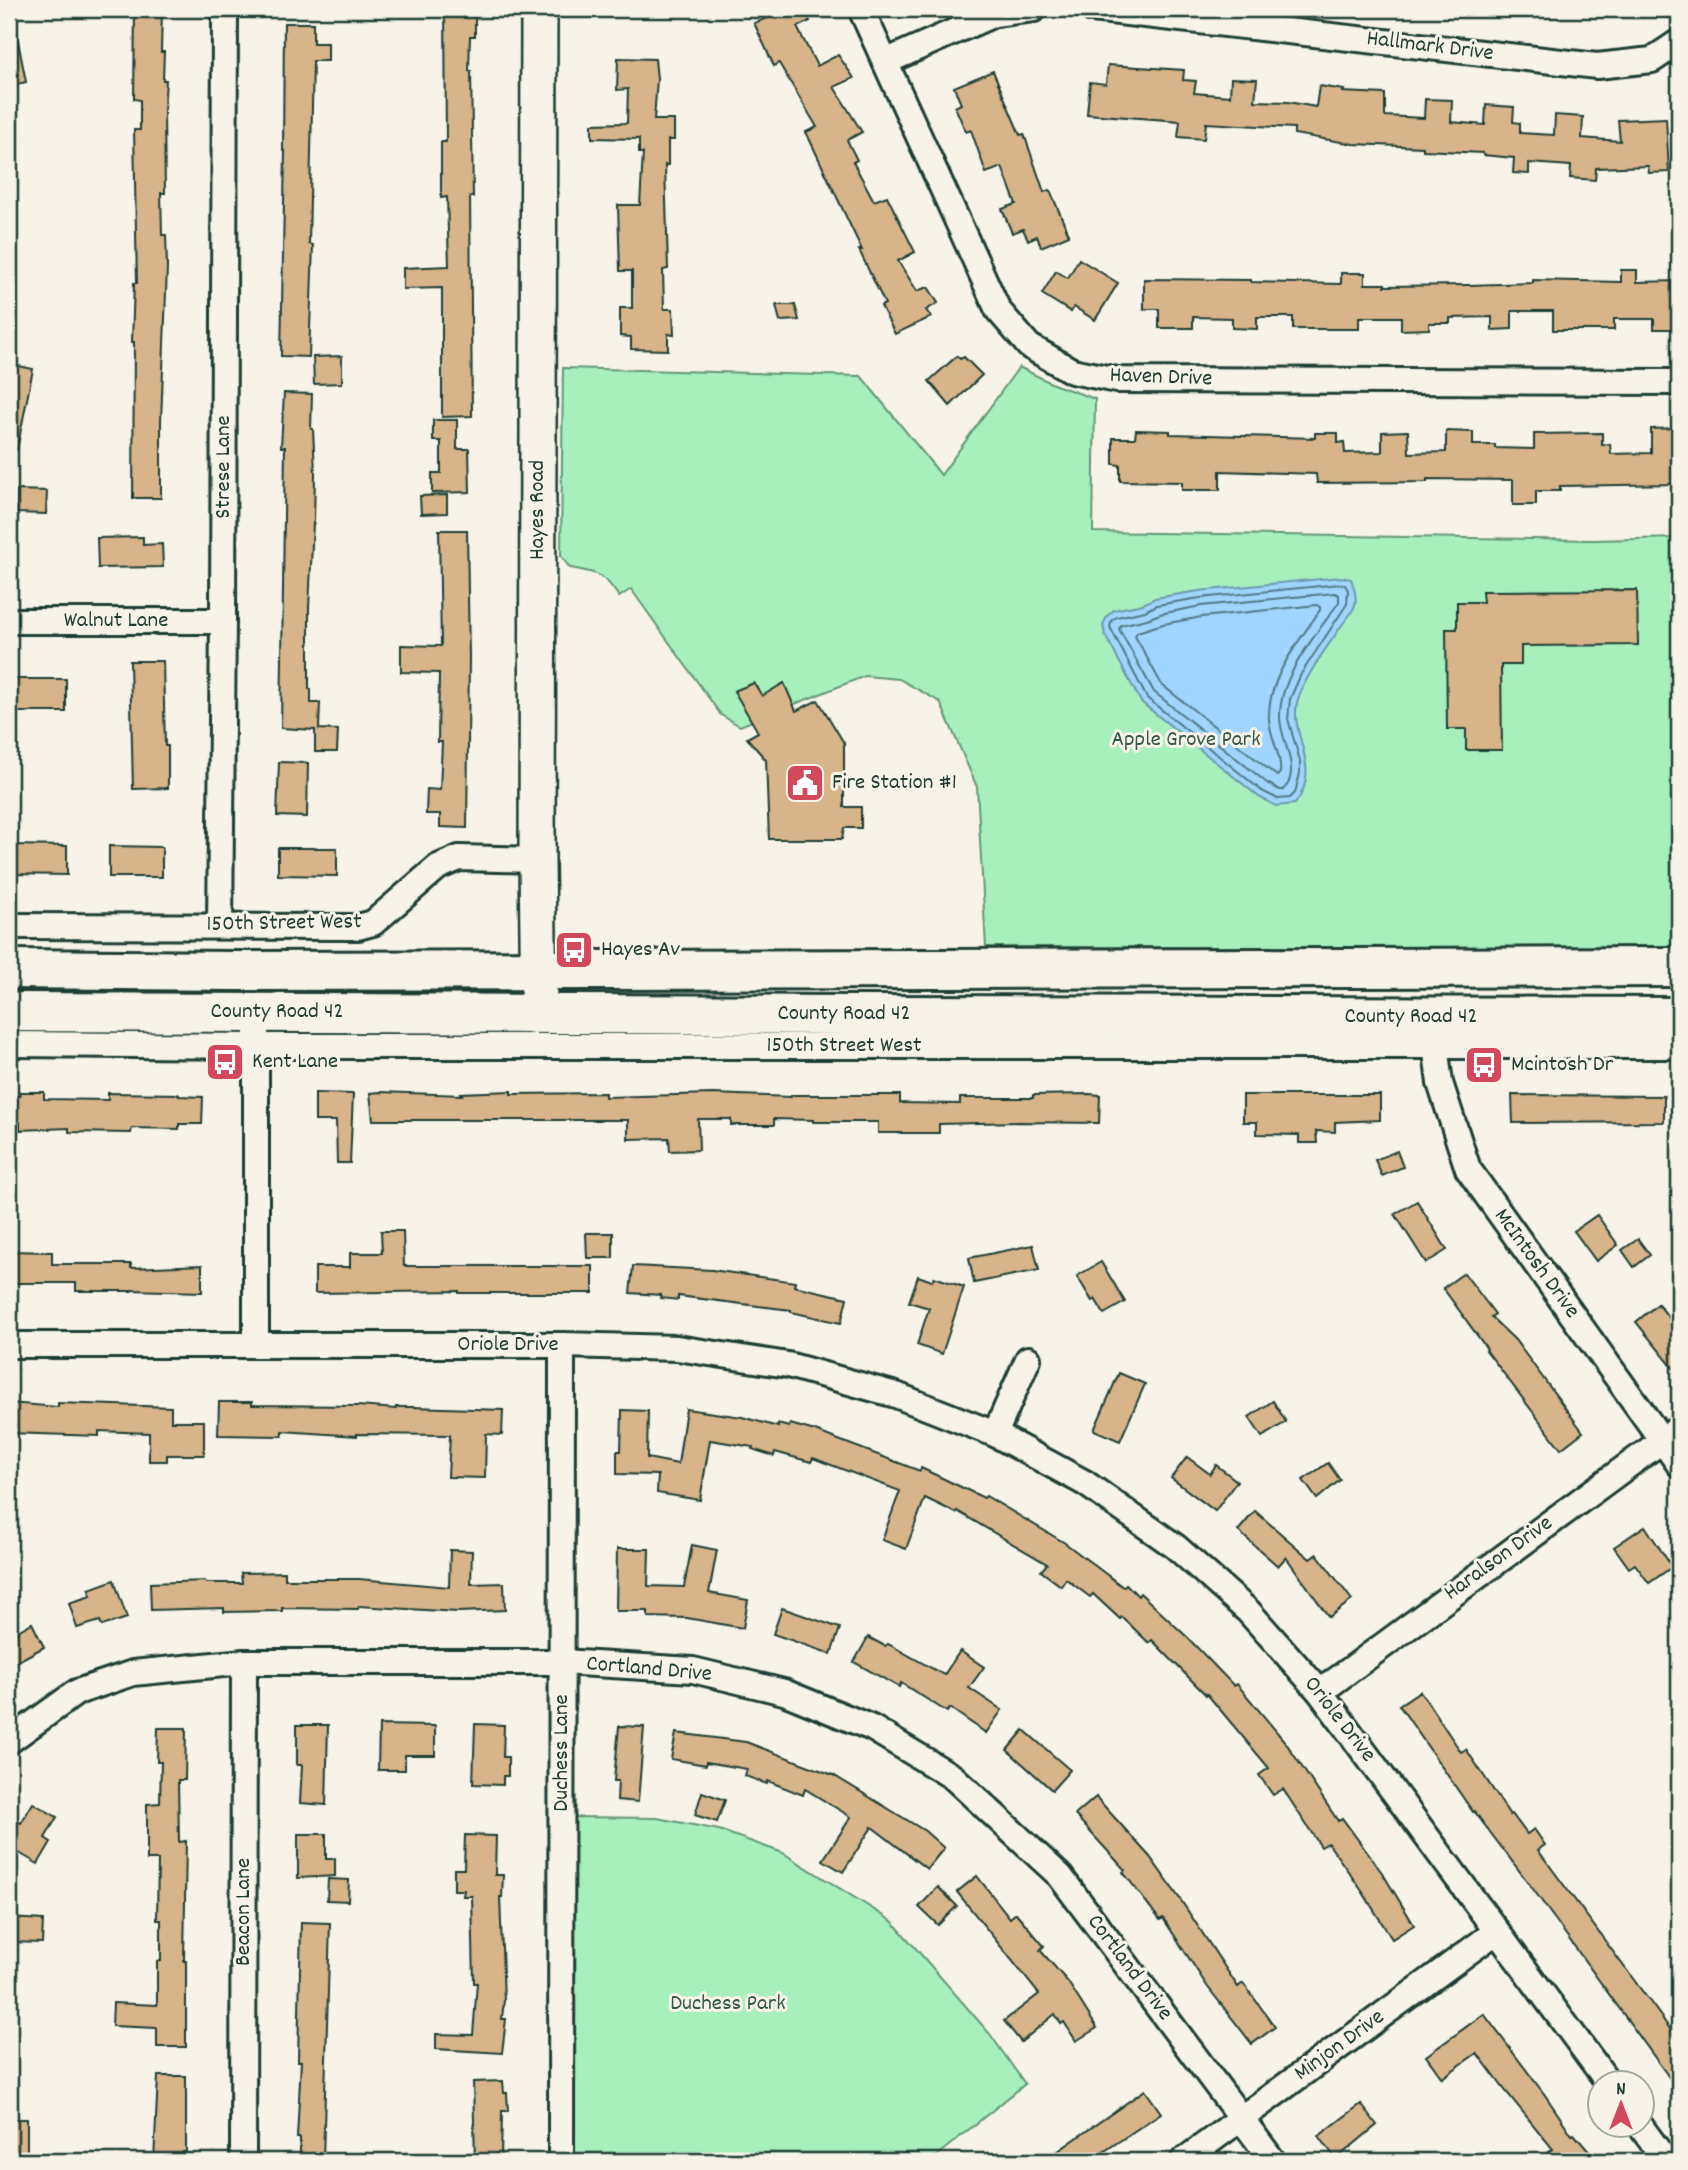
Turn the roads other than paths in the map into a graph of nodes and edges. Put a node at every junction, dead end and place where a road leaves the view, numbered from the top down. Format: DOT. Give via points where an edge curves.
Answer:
graph roads {
  1 [pos="225,9"];
  2 [pos="539,9"];
  3 [pos="861,9"];
  4 [pos="1034,9"];
  5 [pos="1092,9"];
  6 [pos="1679,42"];
  7 [pos="885,62"];
  8 [pos="1679,382"];
  9 [pos="9,621"];
  10 [pos="223,621"];
  11 [pos="537,860"];
  12 [pos="9,926"];
  13 [pos="220,926"];
  14 [pos="1679,967"];
  15 [pos="9,969"];
  16 [pos="539,969"];
  17 [pos="9,1012"];
  18 [pos="539,1012"];
  19 [pos="1679,1017"];
  20 [pos="256,1029"];
  21 [pos="9,1044"];
  22 [pos="1435,1045"];
  23 [pos="1679,1046"];
  24 [pos="9,1345"];
  25 [pos="256,1345"];
  26 [pos="562,1345"];
  27 [pos="1028,1359"];
  28 [pos="995,1434"];
  29 [pos="1670,1434"];
  30 [pos="1679,1464"];
  31 [pos="244,1662"];
  32 [pos="562,1662"];
  33 [pos="1320,1692"];
  34 [pos="9,1741"];
  35 [pos="1497,1931"];
  36 [pos="1598,2068"];
  37 [pos="1241,2118"];
  38 [pos="1649,2138"];
  39 [pos="243,2161"];
  40 [pos="561,2161"];
  41 [pos="1183,2161"];
  42 [pos="1273,2161"];
  43 [pos="1666,2161"];
  1 -- 10 [label="street, Strese Lane"];
  2 -- 11 [label="street, Hayes Road"];
  3 -- 7 [label="street, Haven Drive"];
  4 -- 7 [label="street" via="994,15"];
  5 -- 6 [label="street, Hallmark Drive" via="1597,66 1652,60"];
  7 -- 8 [label="street, Haven Drive" via="998,310 1028,346 1072,371 1116,380"];
  9 -- 10 [label="street, Walnut Lane"];
  10 -- 13 [label="street, Strese Lane"];
  11 -- 13 [label="street, 150th Street West" via="460,858 438,867 373,923 358,927"];
  11 -- 16 [label="street, Hayes Road"];
  12 -- 13 [label="street, 150th Street West"];
  14 -- 16 [label="highway, County Road 42"];
  15 -- 16 [label="highway, County Road 42"];
  16 -- 18 [label="street, Hayes Road"];
  17 -- 20 [label="highway, County Road 42"];
  18 -- 19 [label="highway, County Road 42"];
  18 -- 20 [label="highway, County Road 42"];
  20 -- 21 [label="street, 150th Street West"];
  20 -- 22 [label="street, 150th Street West"];
  20 -- 25 [label="street"];
  22 -- 23 [label="street, 150th Street West"];
  22 -- 29 [label="street, McIntosh Drive" via="1440,1083 1468,1169"];
  24 -- 25 [label="street, Oriole Drive"];
  25 -- 26 [label="street, Oriole Drive"];
  26 -- 28 [label="street, Oriole Drive" via="677,1348 788,1365 896,1395"];
  26 -- 32 [label="street, Duchess Lane"];
  27 -- 28 [label="street"];
  28 -- 33 [label="street, Oriole Drive" via="1084,1483 1176,1547 1248,1611"];
  29 -- 30 [label="street, McIntosh Drive"];
  29 -- 33 [label="street, Haralson Drive"];
  31 -- 32 [label="street, Cortland Drive"];
  31 -- 34 [label="street, Cortland Drive" via="134,1673 100,1684 77,1692"];
  31 -- 39 [label="street, Beacon Lane"];
  32 -- 37 [label="street, Cortland Drive" via="693,1670 785,1692 872,1728 953,1777 1060,1876"];
  32 -- 40 [label="street, Duchess Lane"];
  33 -- 35 [label="street, Oriole Drive"];
  35 -- 36 [label="street, Oriole Drive"];
  35 -- 37 [label="street, Minjon Drive"];
  37 -- 41 [label="street, Minjon Drive"];
  37 -- 42 [label="street, Cortland Drive"];
  38 -- 43 [label="street"];
}
